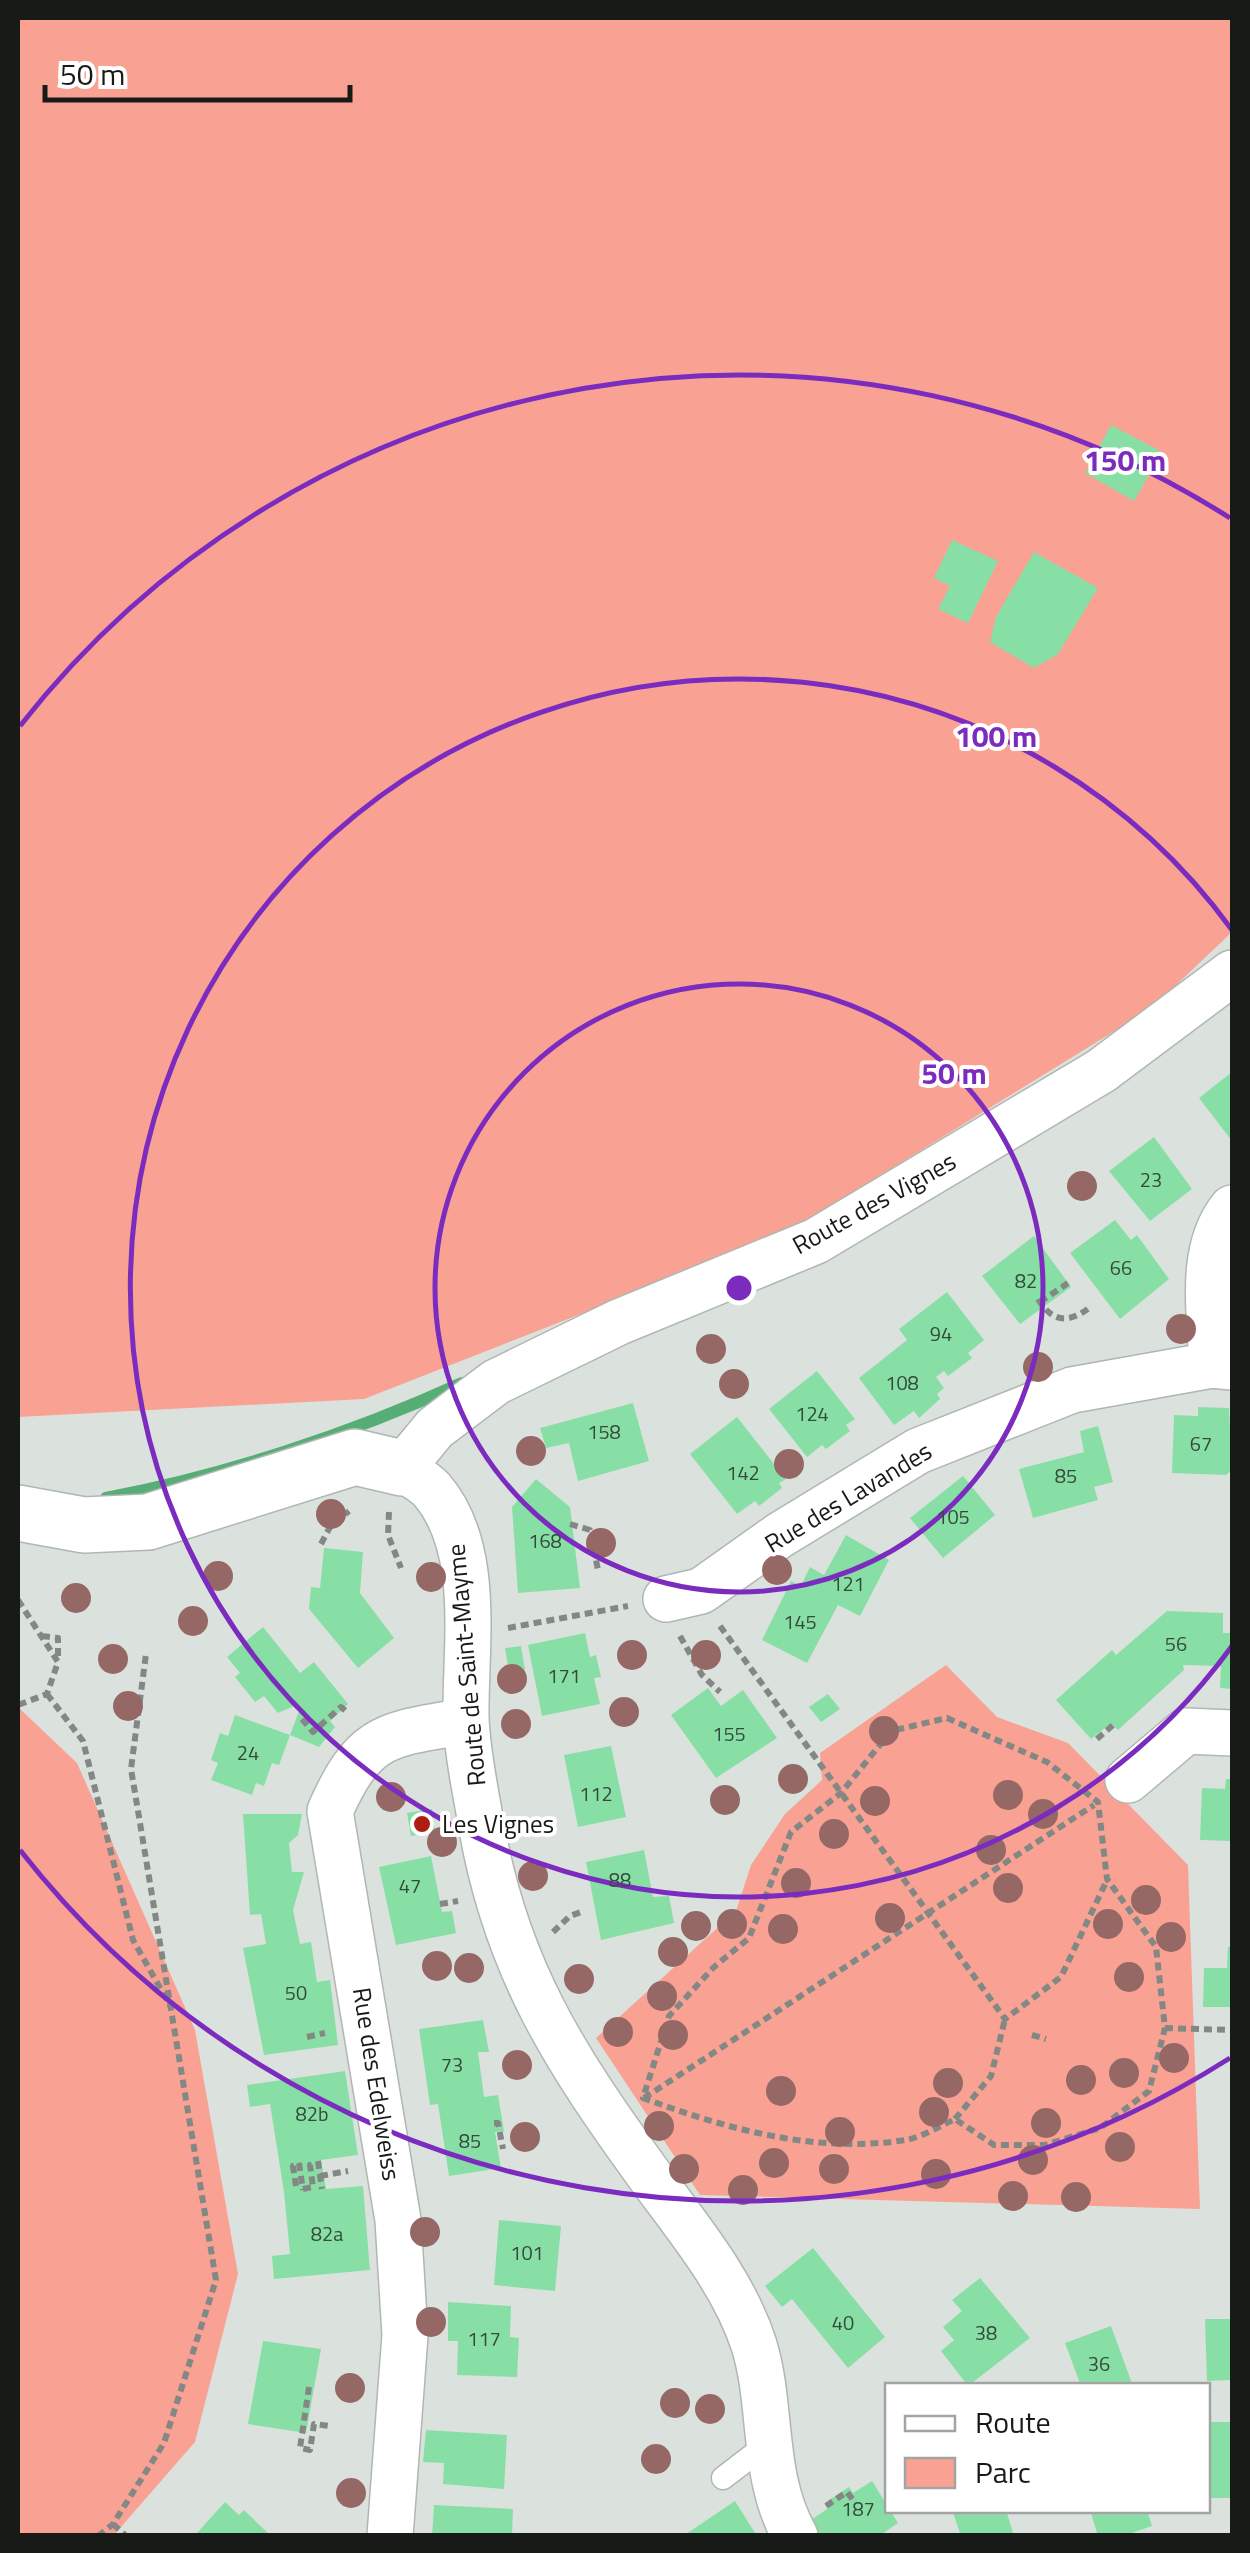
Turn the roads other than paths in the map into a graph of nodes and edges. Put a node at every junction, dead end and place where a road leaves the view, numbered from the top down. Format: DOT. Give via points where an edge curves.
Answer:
graph roads {
  1 [pos="1232,973"];
  2 [pos="1232,1208"];
  3 [pos="1222,1366"];
  4 [pos="396,1492"];
  5 [pos="18,1513"];
  6 [pos="683,1610"];
  7 [pos="466,1721"];
  8 [pos="1232,1733"];
  9 [pos="1113,1791"];
  10 [pos="766,2445"];
  11 [pos="724,2478"];
  12 [pos="390,2536"];
  13 [pos="795,2536"];
  1 -- 4 [label="street, Route des Vignes" via="1100,1071 816,1241 619,1322 496,1382 435,1428"];
  2 -- 3 [label="street" via="1220,1223 1208,1274"];
  3 -- 6 [label="street, Rue des Lavandes" via="1072,1390 918,1451 780,1535"];
  4 -- 5 [label="street" via="354,1458 148,1522 84,1525"];
  4 -- 7 [label="street, Route de Saint-Mayme" via="431,1488 454,1525 467,1635"];
  7 -- 10 [label="street, Route de Saint-Mayme" via="482,1831 518,1963 542,2016 627,2110 718,2269 754,2345"];
  7 -- 12 [label="street, Rue des Edelweiss" via="382,1736 347,1772 330,1811 398,2220 405,2335"];
  8 -- 9 [label="street" via="1186,1730"];
  10 -- 11 [label="lane"];
  10 -- 13 [label="street, Route de Saint-Mayme"];
}
